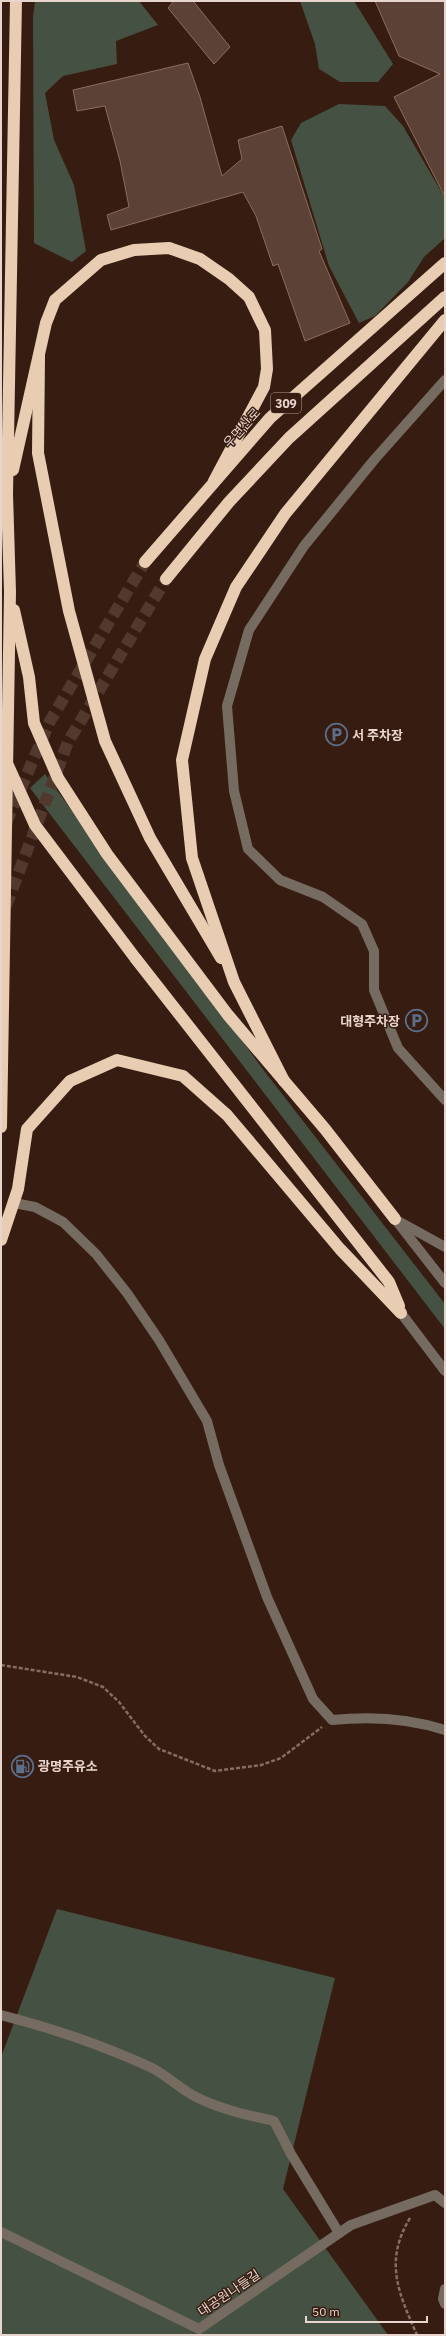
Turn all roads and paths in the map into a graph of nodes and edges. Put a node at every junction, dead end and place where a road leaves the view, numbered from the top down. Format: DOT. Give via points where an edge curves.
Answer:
graph roads {
  1 [pos="16,1"];
  2 [pos="445,263"];
  3 [pos="445,296"];
  4 [pos="445,320"];
  5 [pos="39,357"];
  6 [pos="445,380"];
  7 [pos="214,481"];
  8 [pos="7,494"];
  9 [pos="145,562"];
  10 [pos="166,579"];
  11 [pos="10,592"];
  12 [pos="1,750"];
  13 [pos="234,982"];
  14 [pos="284,1081"];
  15 [pos="445,1100"];
  16 [pos="1,1127"];
  17 [pos="14,1203"];
  18 [pos="395,1220"];
  19 [pos="1,1240"];
  20 [pos="445,1247"];
  21 [pos="445,1283"];
  22 [pos="401,1313"];
  23 [pos="445,1370"];
  24 [pos="1,1665"];
  25 [pos="332,1720"];
  26 [pos="445,1730"];
  27 [pos="1,2015"];
  28 [pos="420,2199"];
  29 [pos="445,2203"];
  30 [pos="1,2232"];
  31 [pos="339,2233"];
  32 [pos="445,2289"];
  33 [pos="445,2304"];
  34 [pos="417,2335"];
  1 -- 8 [label="highway"];
  2 -- 7 [label="highway, 우면산로 / 309" via="270,418"];
  3 -- 10 [label="highway, 309" via="289,438 229,502"];
  4 -- 13 [label="highway" via="285,514 236,587 206,660 182,760 192,858"];
  5 -- 7 [label="highway" via="46,323 56,300 101,260 134,250 169,248 200,259 229,279 248,297 265,330 267,369 264,387"];
  5 -- 8 [label="highway"];
  5 -- 13 [label="highway" via="38,453 69,611 105,742 150,838"];
  6 -- 15 [label="street" via="374,460 300,553 249,630 227,706 234,791 248,849 280,880 323,897 362,924 374,951 374,990 398,1048"];
  7 -- 9 [label="highway, 우면산로 / 309"];
  8 -- 11 [label="highway"];
  11 -- 14 [label="highway" via="29,677 34,723 58,778 112,860 228,1015"];
  11 -- 16 [label="highway"];
  12 -- 22 [label="highway, bridge" via="36,825 136,959 389,1282"];
  13 -- 14 [label="highway"];
  14 -- 18 [label="highway" via="325,1129"];
  17 -- 19 [label="highway"];
  17 -- 22 [label="highway" via="27,1129 70,1081 117,1060 183,1076 227,1115 340,1249"];
  17 -- 25 [label="street" via="35,1207 63,1222 96,1254 128,1293 159,1340 208,1421 220,1465 267,1597 314,1699"];
  18 -- 20 [label="street"];
  18 -- 21 [label="street"];
  22 -- 23 [label="street"];
  24 -- 25 [label="path" via="77,1677 102,1687 119,1702 145,1736 159,1749 215,1771 261,1765 281,1758"];
  25 -- 26 [label="street" via="357,1717 416,1721"];
  27 -- 31 [label="street" via="49,2027 102,2047 152,2068 198,2098 232,2112 274,2121"];
  28 -- 29 [label="street, 대공원나들길" via="435,2195"];
  28 -- 31 [label="street, 대공원나들길" via="351,2225"];
  28 -- 34 [label="path" via="399,2237 394,2265 404,2306"];
  30 -- 31 [label="street, 대공원나들길" via="200,2329"];
  32 -- 33 [label="street"];
}
